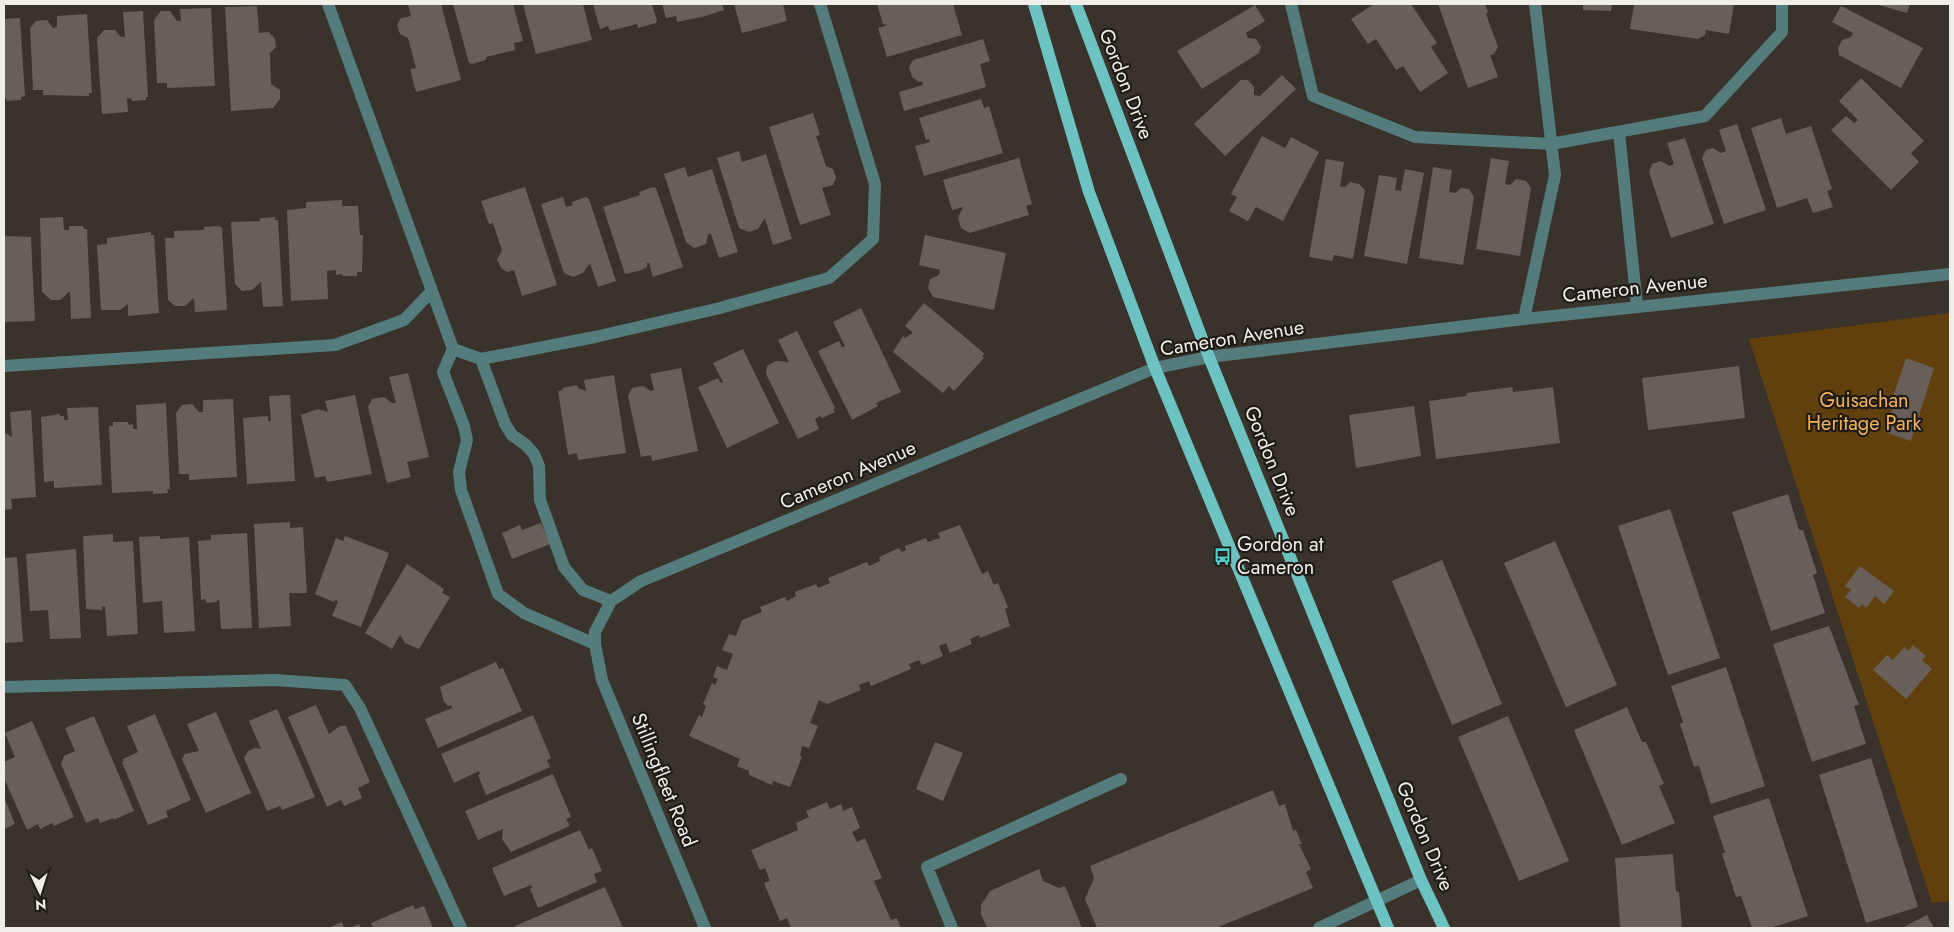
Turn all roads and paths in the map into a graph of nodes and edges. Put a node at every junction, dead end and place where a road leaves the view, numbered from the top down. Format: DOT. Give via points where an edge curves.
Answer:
graph roads {
  1 [pos="328,4"];
  2 [pos="820,4"];
  3 [pos="1034,4"];
  4 [pos="1076,4"];
  5 [pos="1291,4"];
  6 [pos="1535,4"];
  7 [pos="1782,4"];
  8 [pos="1619,132"];
  9 [pos="1551,144"];
  10 [pos="1950,274"];
  11 [pos="431,292"];
  12 [pos="1638,306"];
  13 [pos="1524,319"];
  14 [pos="453,349"];
  15 [pos="1210,357"];
  16 [pos="481,359"];
  17 [pos="4,366"];
  18 [pos="1155,368"];
  19 [pos="611,600"];
  20 [pos="595,644"];
  21 [pos="4,687"];
  22 [pos="1122,779"];
  23 [pos="1421,880"];
  24 [pos="1377,901"];
  25 [pos="461,928"];
  26 [pos="705,928"];
  27 [pos="952,928"];
  28 [pos="1318,928"];
  29 [pos="1388,928"];
  30 [pos="1444,928"];
  1 -- 11 [label="street"];
  2 -- 16 [label="street" via="876,184 873,239 829,278 720,308"];
  3 -- 18 [label="main road" via="1089,192"];
  4 -- 15 [label="main road, Gordon Drive"];
  5 -- 9 [label="street" via="1313,96 1415,137"];
  6 -- 9 [label="street"];
  7 -- 8 [label="street" via="1782,32 1705,116"];
  8 -- 9 [label="street"];
  8 -- 12 [label="street"];
  9 -- 13 [label="street" via="1555,175"];
  10 -- 12 [label="street, Cameron Avenue"];
  11 -- 14 [label="street"];
  11 -- 17 [label="street" via="404,320 336,345"];
  12 -- 13 [label="street, Cameron Avenue"];
  13 -- 15 [label="street, Cameron Avenue"];
  14 -- 16 [label="street"];
  14 -- 20 [label="street" via="443,372 467,440 459,472 461,490 498,594 524,613"];
  15 -- 18 [label="street, Cameron Avenue"];
  15 -- 23 [label="main road, Gordon Drive"];
  16 -- 19 [label="street" via="505,424 534,454 539,466 540,500 564,567 583,590"];
  18 -- 19 [label="street, Cameron Avenue" via="641,581"];
  18 -- 24 [label="main road"];
  19 -- 20 [label="street" via="595,632"];
  20 -- 26 [label="street, Stillingfleet Road" via="602,680"];
  21 -- 25 [label="street" via="275,680 345,685 360,708"];
  22 -- 27 [label="street" via="927,867"];
  23 -- 24 [label="street"];
  23 -- 30 [label="main road, Gordon Drive"];
  24 -- 28 [label="street"];
  24 -- 29 [label="main road"];
}
